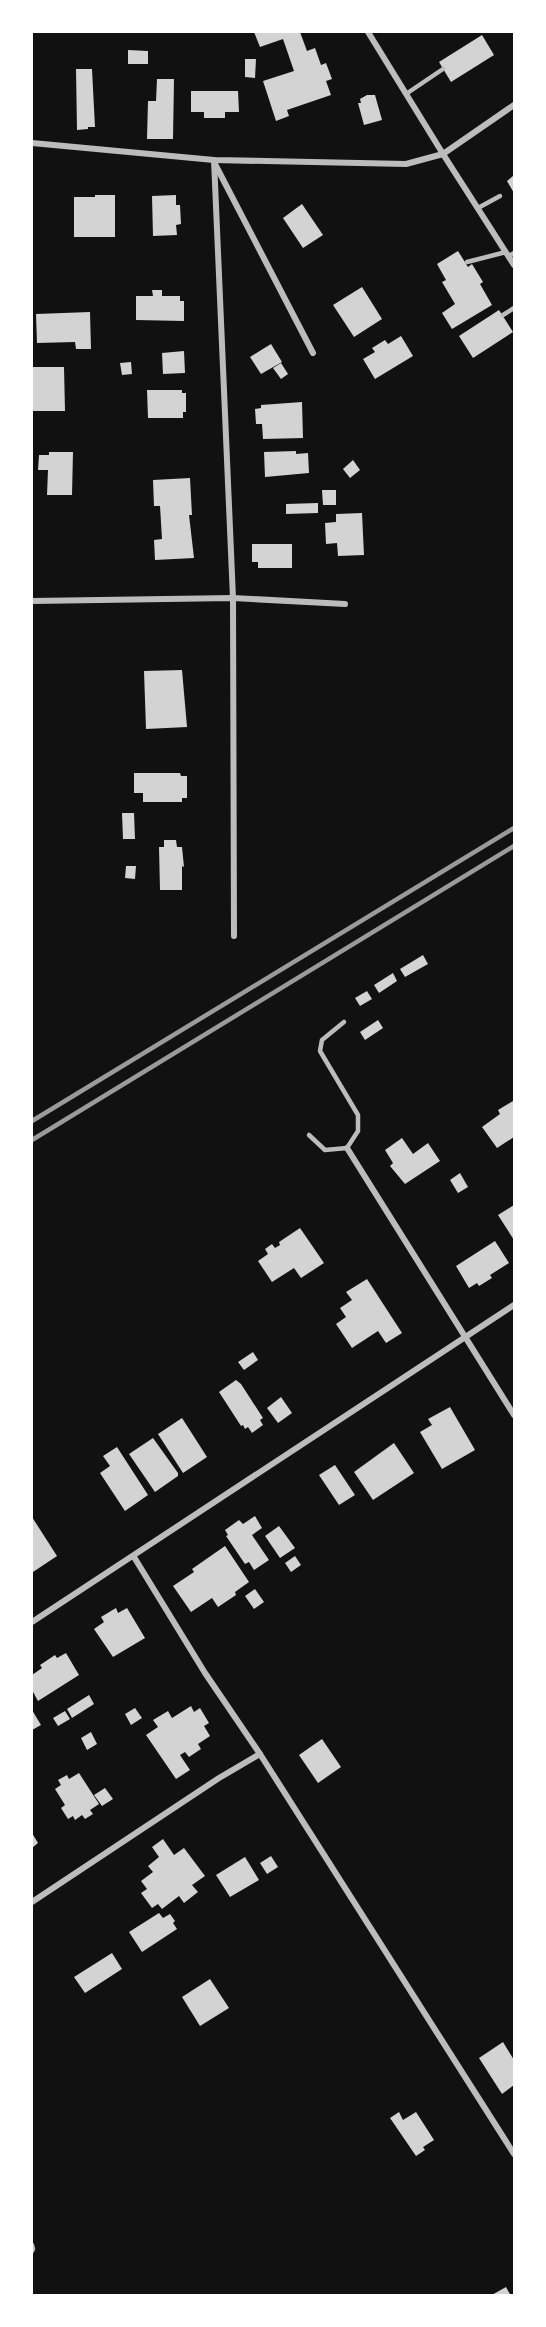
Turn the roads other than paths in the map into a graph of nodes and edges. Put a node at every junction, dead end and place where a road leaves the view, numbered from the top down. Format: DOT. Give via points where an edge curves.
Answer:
graph roads {
  1 [pos="368,32"];
  2 [pos="443,69"];
  3 [pos="406,94"];
  4 [pos="514,105"];
  5 [pos="32,143"];
  6 [pos="442,154"];
  7 [pos="214,160"];
  8 [pos="500,196"];
  9 [pos="478,208"];
  10 [pos="510,254"];
  11 [pos="467,262"];
  12 [pos="514,265"];
  13 [pos="514,308"];
  14 [pos="503,315"];
  15 [pos="313,353"];
  16 [pos="233,598"];
  17 [pos="32,601"];
  18 [pos="345,604"];
  19 [pos="234,936"];
  20 [pos="344,1022"];
  21 [pos="309,1135"];
  22 [pos="347,1148"];
  23 [pos="514,1305"];
  24 [pos="465,1338"];
  25 [pos="514,1415"];
  26 [pos="134,1557"];
  27 [pos="32,1622"];
  28 [pos="260,1754"];
  29 [pos="32,1902"];
  30 [pos="514,2138"];
  31 [pos="507,2143"];
  32 [pos="514,2154"];
  33 [pos="32,2245"];
  34 [pos="32,2251"];
  1 -- 3 [label="street"];
  2 -- 3 [label="lane"];
  3 -- 6 [label="street"];
  4 -- 6 [label="street"];
  5 -- 7 [label="street"];
  6 -- 7 [label="street" via="406,164"];
  6 -- 9 [label="street"];
  7 -- 15 [label="street"];
  7 -- 16 [label="street"];
  8 -- 9 [label="lane"];
  9 -- 10 [label="street"];
  10 -- 11 [label="lane"];
  10 -- 12 [label="street"];
  13 -- 14 [label="lane"];
  16 -- 17 [label="street"];
  16 -- 18 [label="street"];
  16 -- 19 [label="street"];
  20 -- 22 [label="lane" via="322,1040 320,1051 358,1115 358,1131"];
  21 -- 22 [label="lane" via="325,1150"];
  22 -- 24 [label="street"];
  23 -- 24 [label="street"];
  24 -- 25 [label="street"];
  24 -- 26 [label="street"];
  26 -- 27 [label="street"];
  26 -- 28 [label="street"];
  28 -- 29 [label="street"];
  28 -- 31 [label="street"];
  30 -- 31 [label="street"];
  31 -- 32 [label="street"];
  33 -- 34 [label="lane"];
}
